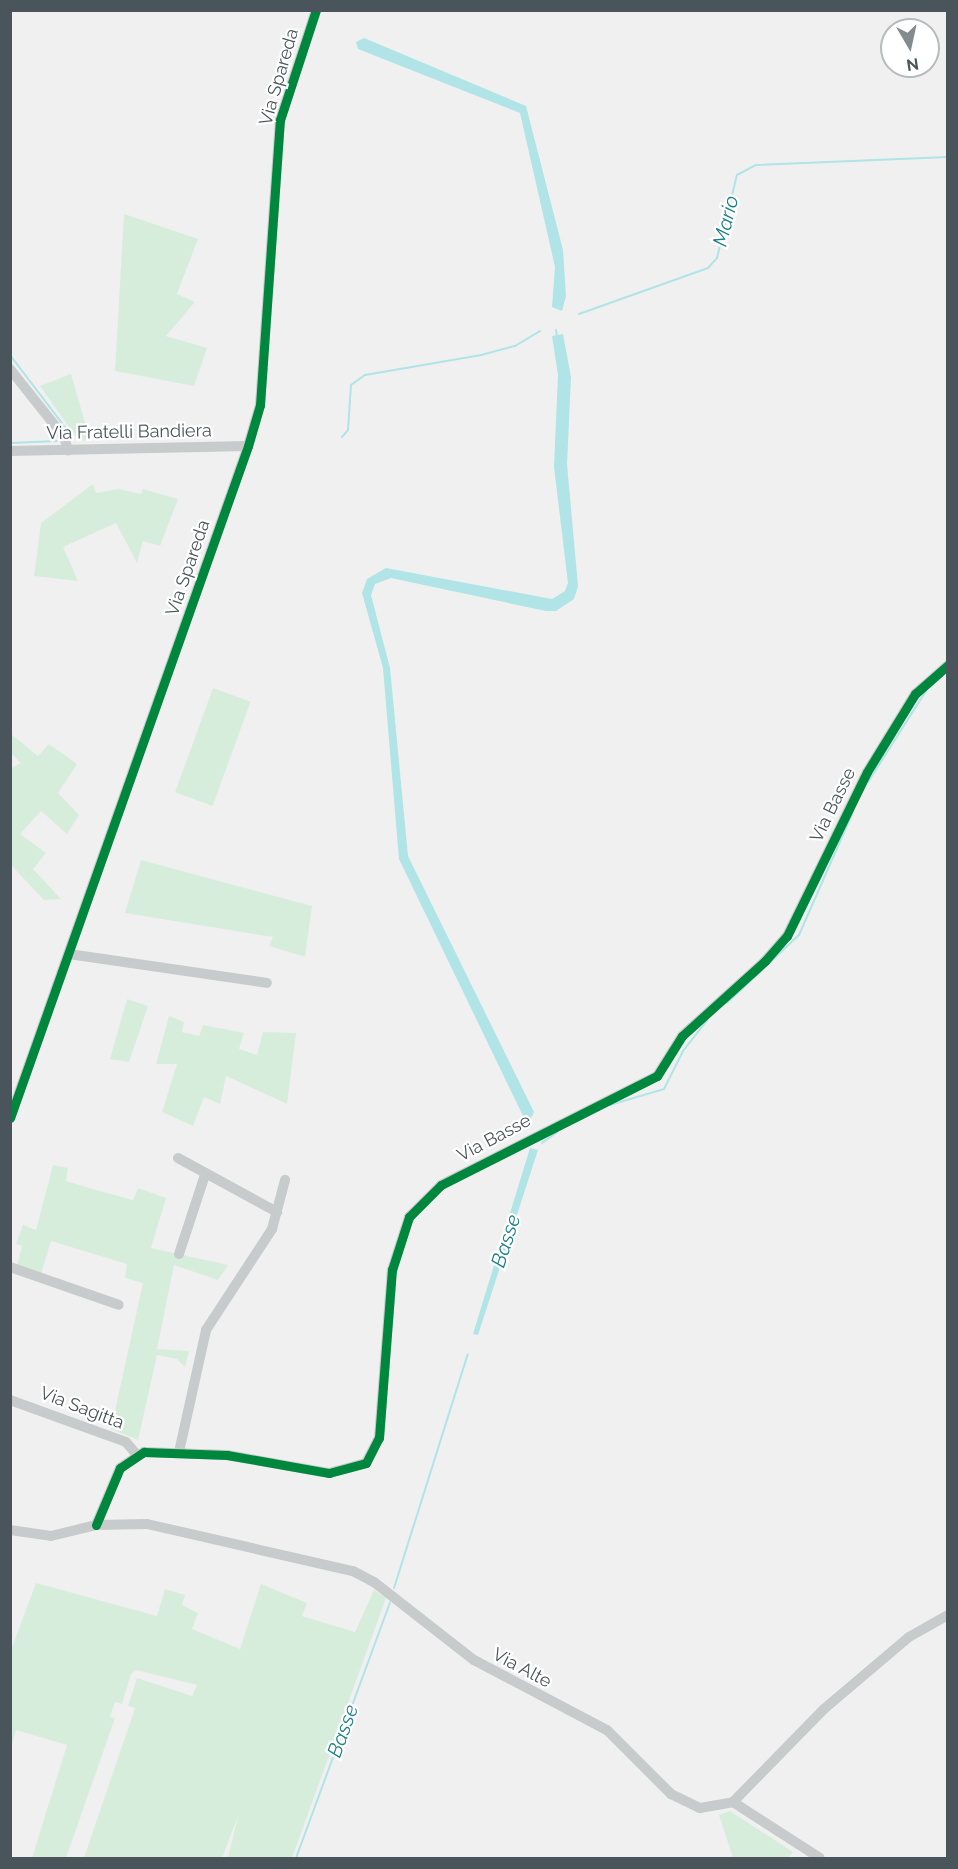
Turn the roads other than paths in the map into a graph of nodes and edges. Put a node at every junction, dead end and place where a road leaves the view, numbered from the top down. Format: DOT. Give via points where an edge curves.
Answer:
graph roads {
  1 [pos="316,10"];
  2 [pos="10,369"];
  3 [pos="248,446"];
  4 [pos="68,450"];
  5 [pos="10,452"];
  6 [pos="948,665"];
  7 [pos="69,954"];
  8 [pos="267,983"];
  9 [pos="10,1119"];
  10 [pos="178,1158"];
  11 [pos="205,1176"];
  12 [pos="285,1180"];
  13 [pos="277,1212"];
  14 [pos="179,1254"];
  15 [pos="10,1267"];
  16 [pos="118,1305"];
  17 [pos="10,1400"];
  18 [pos="179,1452"];
  19 [pos="137,1455"];
  20 [pos="96,1525"];
  21 [pos="10,1530"];
  22 [pos="948,1615"];
  23 [pos="733,1802"];
  24 [pos="799,1854"];
  25 [pos="820,1858"];
  1 -- 3 [label="street, Via Spareda" via="280,120 260,405"];
  2 -- 4 [label="street" via="64,437"];
  3 -- 4 [label="street, Via Fratelli Bandiera"];
  3 -- 7 [label="street, Via Spareda"];
  4 -- 5 [label="street, Via Fratelli Bandiera"];
  6 -- 18 [label="street, Via Basse" via="935,671 915,694 867,772 787,936 682,1036 657,1076 441,1185 409,1217 392,1270 378,1438 366,1463 329,1473"];
  7 -- 8 [label="street"];
  7 -- 9 [label="street, Via Spareda"];
  10 -- 11 [label="street"];
  11 -- 13 [label="street"];
  11 -- 14 [label="street"];
  12 -- 13 [label="street"];
  13 -- 18 [label="street" via="267,1239 232,1283 206,1330"];
  15 -- 16 [label="street"];
  17 -- 19 [label="street, Via Sagitta" via="126,1442"];
  18 -- 19 [label="street, Via Basse"];
  19 -- 20 [label="street" via="113,1478"];
  20 -- 21 [label="street, Via Alte" via="51,1536"];
  20 -- 23 [label="street, Via Alte" via="147,1524 354,1571 374,1582 474,1660 608,1730 685,1803 700,1808"];
  22 -- 23 [label="street" via="909,1637 817,1715"];
  23 -- 24 [label="street"];
  24 -- 25 [label="street"];
}
